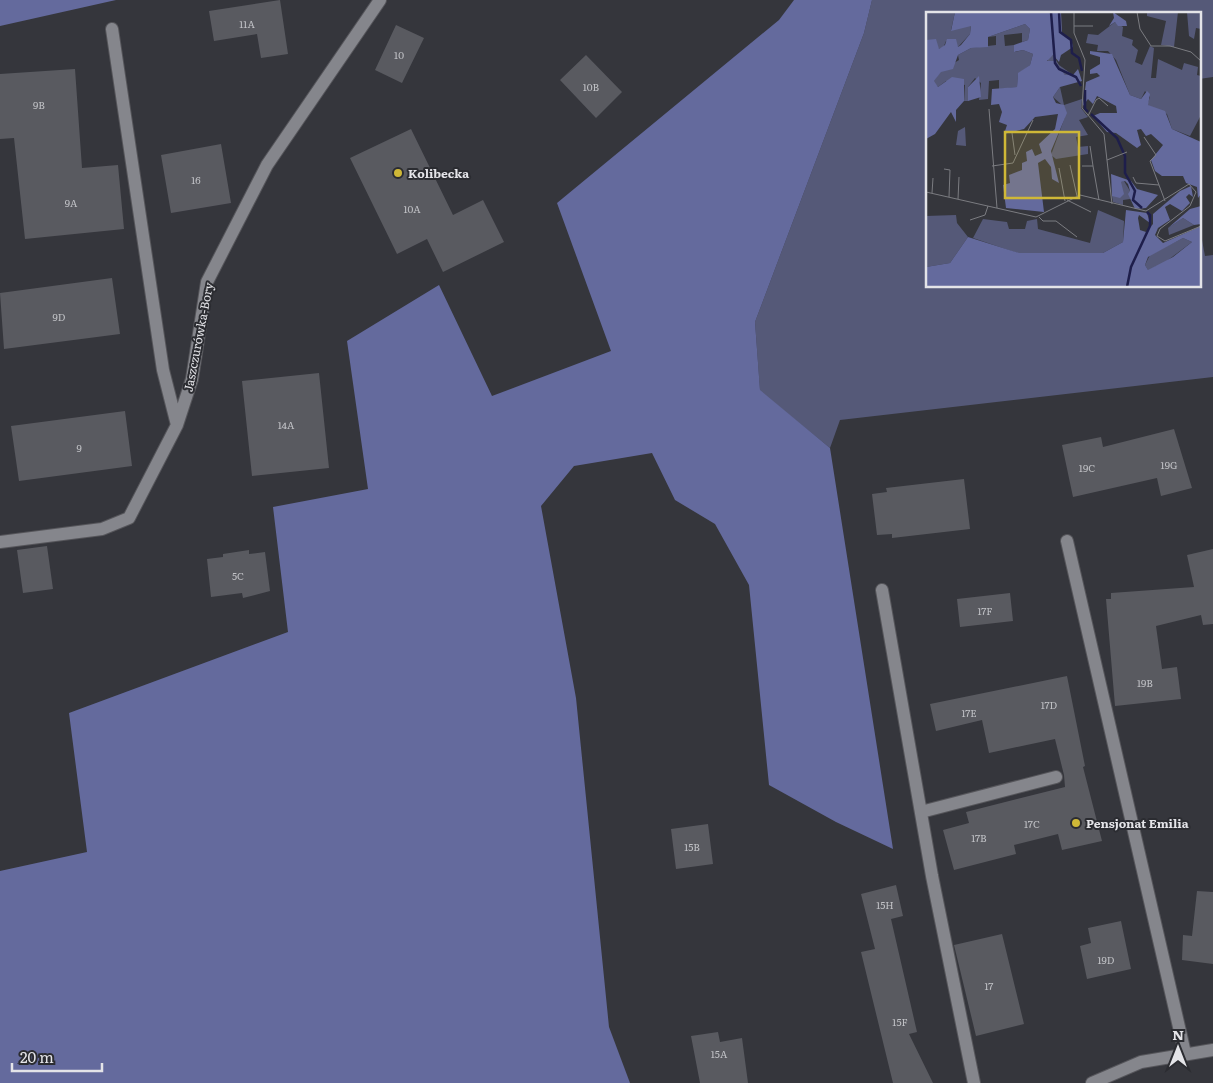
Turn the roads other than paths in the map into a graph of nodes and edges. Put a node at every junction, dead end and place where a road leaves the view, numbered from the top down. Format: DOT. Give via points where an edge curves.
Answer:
graph roads {
  1 [pos="380,0"];
  2 [pos="112,29"];
  3 [pos="177,425"];
  4 [pos="0,542"];
  5 [pos="1067,542"];
  6 [pos="882,590"];
  7 [pos="1056,777"];
  8 [pos="921,812"];
  9 [pos="1213,1050"];
  10 [pos="1185,1053"];
  11 [pos="974,1083"];
  12 [pos="1092,1083"];
  1 -- 3 [label="street, Jaszczurówka-Bory" via="267,165 207,282 192,379"];
  2 -- 3 [label="street" via="163,370"];
  3 -- 4 [label="street, Jaszczurówka-Bory" via="129,518 102,529"];
  5 -- 10 [label="street"];
  6 -- 8 [label="street"];
  7 -- 8 [label="street"];
  8 -- 11 [label="street"];
  9 -- 10 [label="street"];
  10 -- 12 [label="street" via="1141,1062"];
}
